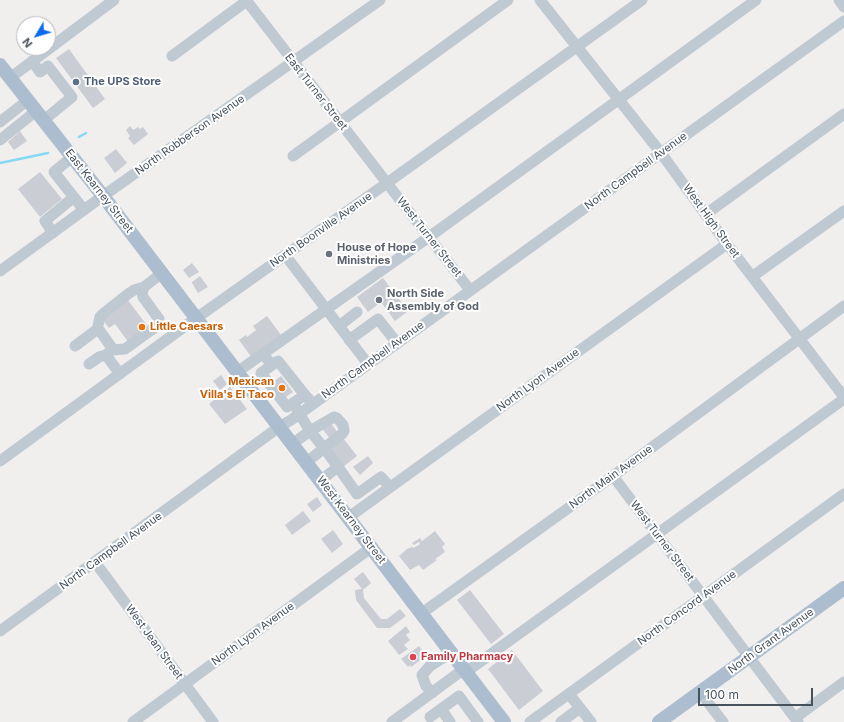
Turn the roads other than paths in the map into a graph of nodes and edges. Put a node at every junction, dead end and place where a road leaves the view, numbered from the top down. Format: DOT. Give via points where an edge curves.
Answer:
graph roads {
  1 [pos="114,0"];
  2 [pos="247,0"];
  3 [pos="380,0"];
  4 [pos="508,0"];
  5 [pos="540,0"];
  6 [pos="642,0"];
  7 [pos="756,0"];
  8 [pos="839,0"];
  9 [pos="844,7"];
  10 [pos="844,21"];
  11 [pos="576,47"];
  12 [pos="172,56"];
  13 [pos="32,61"];
  14 [pos="294,62"];
  15 [pos="3,71"];
  16 [pos="28,100"];
  17 [pos="618,100"];
  18 [pos="844,114"];
  19 [pos="40,116"];
  20 [pos="0,122"];
  21 [pos="340,122"];
  22 [pos="0,140"];
  23 [pos="661,153"];
  24 [pos="293,156"];
  25 [pos="72,157"];
  26 [pos="387,183"];
  27 [pos="104,196"];
  28 [pos="74,197"];
  29 [pos="84,210"];
  30 [pos="844,211"];
  31 [pos="706,214"];
  32 [pos="53,233"];
  33 [pos="429,237"];
  34 [pos="727,244"];
  35 [pos="285,255"];
  36 [pos="0,271"];
  37 [pos="162,273"];
  38 [pos="753,276"];
  39 [pos="144,288"];
  40 [pos="470,290"];
  41 [pos="844,306"];
  42 [pos="326,310"];
  43 [pos="357,312"];
  44 [pos="196,319"];
  45 [pos="339,326"];
  46 [pos="97,330"];
  47 [pos="800,339"];
  48 [pos="349,340"];
  49 [pos="396,343"];
  50 [pos="75,346"];
  51 [pos="108,353"];
  52 [pos="264,354"];
  53 [pos="89,364"];
  54 [pos="368,364"];
  55 [pos="272,365"];
  56 [pos="237,372"];
  57 [pos="120,374"];
  58 [pos="274,391"];
  59 [pos="305,395"];
  60 [pos="844,398"];
  61 [pos="260,402"];
  62 [pos="288,403"];
  63 [pos="313,404"];
  64 [pos="269,413"];
  65 [pos="299,414"];
  66 [pos="279,427"];
  67 [pos="310,430"];
  68 [pos="292,444"];
  69 [pos="324,448"];
  70 [pos="0,461"];
  71 [pos="307,462"];
  72 [pos="338,467"];
  73 [pos="613,476"];
  74 [pos="321,480"];
  75 [pos="390,487"];
  76 [pos="844,494"];
  77 [pos="349,517"];
  78 [pos="656,534"];
  79 [pos="372,547"];
  80 [pos="95,562"];
  81 [pos="844,588"];
  82 [pos="703,597"];
  83 [pos="422,613"];
  84 [pos="0,631"];
  85 [pos="452,652"];
  86 [pos="748,657"];
  87 [pos="465,670"];
  88 [pos="844,682"];
  89 [pos="184,684"];
  90 [pos="700,692"];
  91 [pos="432,693"];
  92 [pos="569,694"];
  93 [pos="419,702"];
  94 [pos="580,708"];
  95 [pos="440,709"];
  96 [pos="432,720"];
  97 [pos="796,720"];
  98 [pos="534,721"];
  99 [pos="133,722"];
  100 [pos="213,722"];
  101 [pos="392,722"];
  102 [pos="450,722"];
  103 [pos="478,722"];
  104 [pos="504,722"];
  105 [pos="561,722"];
  106 [pos="591,722"];
  107 [pos="659,722"];
  108 [pos="723,722"];
  1 -- 13 [label="street"];
  2 -- 12 [label="street"];
  2 -- 14 [label="street, East Turner Street"];
  3 -- 14 [label="street, North Robberson Avenue"];
  4 -- 21 [label="street"];
  5 -- 11 [label="street, West High Street"];
  6 -- 11 [label="street, North Boonville Avenue"];
  7 -- 17 [label="street"];
  8 -- 9 [label="street"];
  10 -- 23 [label="street, North Campbell Avenue"];
  11 -- 17 [label="street, West High Street"];
  11 -- 26 [label="street, North Boonville Avenue"];
  13 -- 15 [label="street"];
  13 -- 19 [label="street" via="40,72 48,66 72,98"];
  14 -- 21 [label="street, East Turner Street"];
  14 -- 27 [label="street, North Robberson Avenue"];
  15 -- 16 [label="main road, East Kearney Street"];
  16 -- 19 [label="main road, East Kearney Street"];
  16 -- 20 [label="street"];
  17 -- 23 [label="street, West High Street"];
  17 -- 33 [label="street"];
  18 -- 31 [label="street"];
  19 -- 22 [label="street"];
  19 -- 25 [label="main road, East Kearney Street"];
  21 -- 24 [label="street"];
  21 -- 26 [label="street, East Turner Street"];
  23 -- 31 [label="street, West High Street"];
  23 -- 40 [label="street, North Campbell Avenue"];
  25 -- 27 [label="main road, East Kearney Street"];
  25 -- 28 [label="street" via="54,172"];
  26 -- 33 [label="street, West Turner Street"];
  26 -- 35 [label="street, North Boonville Avenue"];
  27 -- 29 [label="street, North Robberson Avenue"];
  27 -- 37 [label="main road, East Kearney Street"];
  28 -- 29 [label="street"];
  28 -- 32 [label="street" via="45,221"];
  29 -- 32 [label="street, North Robberson Avenue"];
  30 -- 38 [label="street"];
  31 -- 34 [label="street, West High Street"];
  32 -- 36 [label="street, North Robberson Avenue"];
  33 -- 40 [label="street, West Turner Street"];
  33 -- 42 [label="street"];
  34 -- 38 [label="street, West High Street"];
  34 -- 75 [label="street, North Lyon Avenue"];
  35 -- 42 [label="street"];
  35 -- 44 [label="street, North Boonville Avenue"];
  37 -- 39 [label="street"];
  37 -- 44 [label="main road, East Kearney Street"];
  38 -- 47 [label="street, West High Street"];
  39 -- 46 [label="street" via="134,290 104,312"];
  39 -- 51 [label="street" via="143,297 160,319 158,325 125,349"];
  40 -- 49 [label="street, North Campbell Avenue"];
  41 -- 47 [label="street, North Main Avenue"];
  42 -- 45 [label="street"];
  42 -- 52 [label="street"];
  43 -- 45 [label="street"];
  44 -- 56 [label="main road, West Kearney Street"];
  44 -- 57 [label="street, North Boonville Avenue"];
  45 -- 48 [label="street"];
  46 -- 50 [label="street"];
  46 -- 51 [label="street" via="111,345"];
  47 -- 60 [label="street, West High Street"];
  47 -- 73 [label="street, North Main Avenue"];
  48 -- 49 [label="street" via="378,319"];
  48 -- 54 [label="street"];
  49 -- 54 [label="street, North Campbell Avenue"];
  51 -- 53 [label="street"];
  51 -- 57 [label="street"];
  52 -- 55 [label="street"];
  52 -- 56 [label="street"];
  54 -- 63 [label="street, North Campbell Avenue"];
  55 -- 58 [label="street" via="261,373"];
  55 -- 59 [label="street" via="278,361"];
  56 -- 61 [label="main road, West Kearney Street"];
  57 -- 70 [label="street, North Boonville Avenue"];
  58 -- 61 [label="street"];
  58 -- 62 [label="street"];
  59 -- 62 [label="street"];
  59 -- 63 [label="street"];
  60 -- 78 [label="street"];
  61 -- 64 [label="main road, West Kearney Street"];
  62 -- 64 [label="street"];
  62 -- 65 [label="street"];
  63 -- 65 [label="street, North Campbell Avenue"];
  64 -- 66 [label="main road, West Kearney Street"];
  65 -- 66 [label="street, North Campbell Avenue"];
  65 -- 67 [label="street"];
  66 -- 68 [label="main road, West Kearney Street"];
  66 -- 80 [label="street, North Campbell Avenue"];
  67 -- 68 [label="street"];
  67 -- 69 [label="street"];
  67 -- 69 [label="street" via="330,418 338,418 344,431"];
  68 -- 71 [label="main road, West Kearney Street"];
  69 -- 71 [label="street"];
  69 -- 72 [label="street"];
  71 -- 74 [label="main road, West Kearney Street"];
  72 -- 74 [label="street"];
  72 -- 75 [label="street" via="358,494 381,477"];
  73 -- 78 [label="street, West Turner Street"];
  73 -- 83 [label="street, North Main Avenue"];
  74 -- 77 [label="main road, West Kearney Street"];
  75 -- 77 [label="street, North Lyon Avenue"];
  76 -- 82 [label="street, North Concord Avenue"];
  77 -- 79 [label="main road, West Kearney Street"];
  78 -- 82 [label="street, West Turner Street"];
  78 -- 87 [label="street"];
  79 -- 83 [label="main road, West Kearney Street"];
  79 -- 89 [label="street, North Lyon Avenue"];
  80 -- 84 [label="street, North Campbell Avenue"];
  80 -- 89 [label="street, West Jean Street"];
  81 -- 86 [label="main road, North Grant Avenue"];
  82 -- 86 [label="street, West Turner Street"];
  82 -- 92 [label="street, North Concord Avenue"];
  83 -- 85 [label="main road, West Kearney Street"];
  85 -- 87 [label="main road, West Kearney Street"];
  85 -- 91 [label="street" via="430,666 422,675"];
  86 -- 90 [label="main road, North Grant Avenue"];
  86 -- 97 [label="street, West Turner Street"];
  87 -- 91 [label="street"];
  87 -- 104 [label="main road, West Kearney Street"];
  88 -- 97 [label="street"];
  89 -- 99 [label="street, North Lyon Avenue"];
  89 -- 100 [label="street, West Jean Street"];
  90 -- 107 [label="main road, North Grant Avenue"];
  90 -- 108 [label="street"];
  91 -- 93 [label="street"];
  92 -- 94 [label="street"];
  92 -- 98 [label="street, North Concord Avenue"];
  93 -- 96 [label="street"];
  93 -- 101 [label="street"];
  94 -- 105 [label="street"];
  94 -- 106 [label="street"];
  95 -- 96 [label="street"];
  95 -- 102 [label="street"];
  95 -- 103 [label="street" via="459,696"];
}
